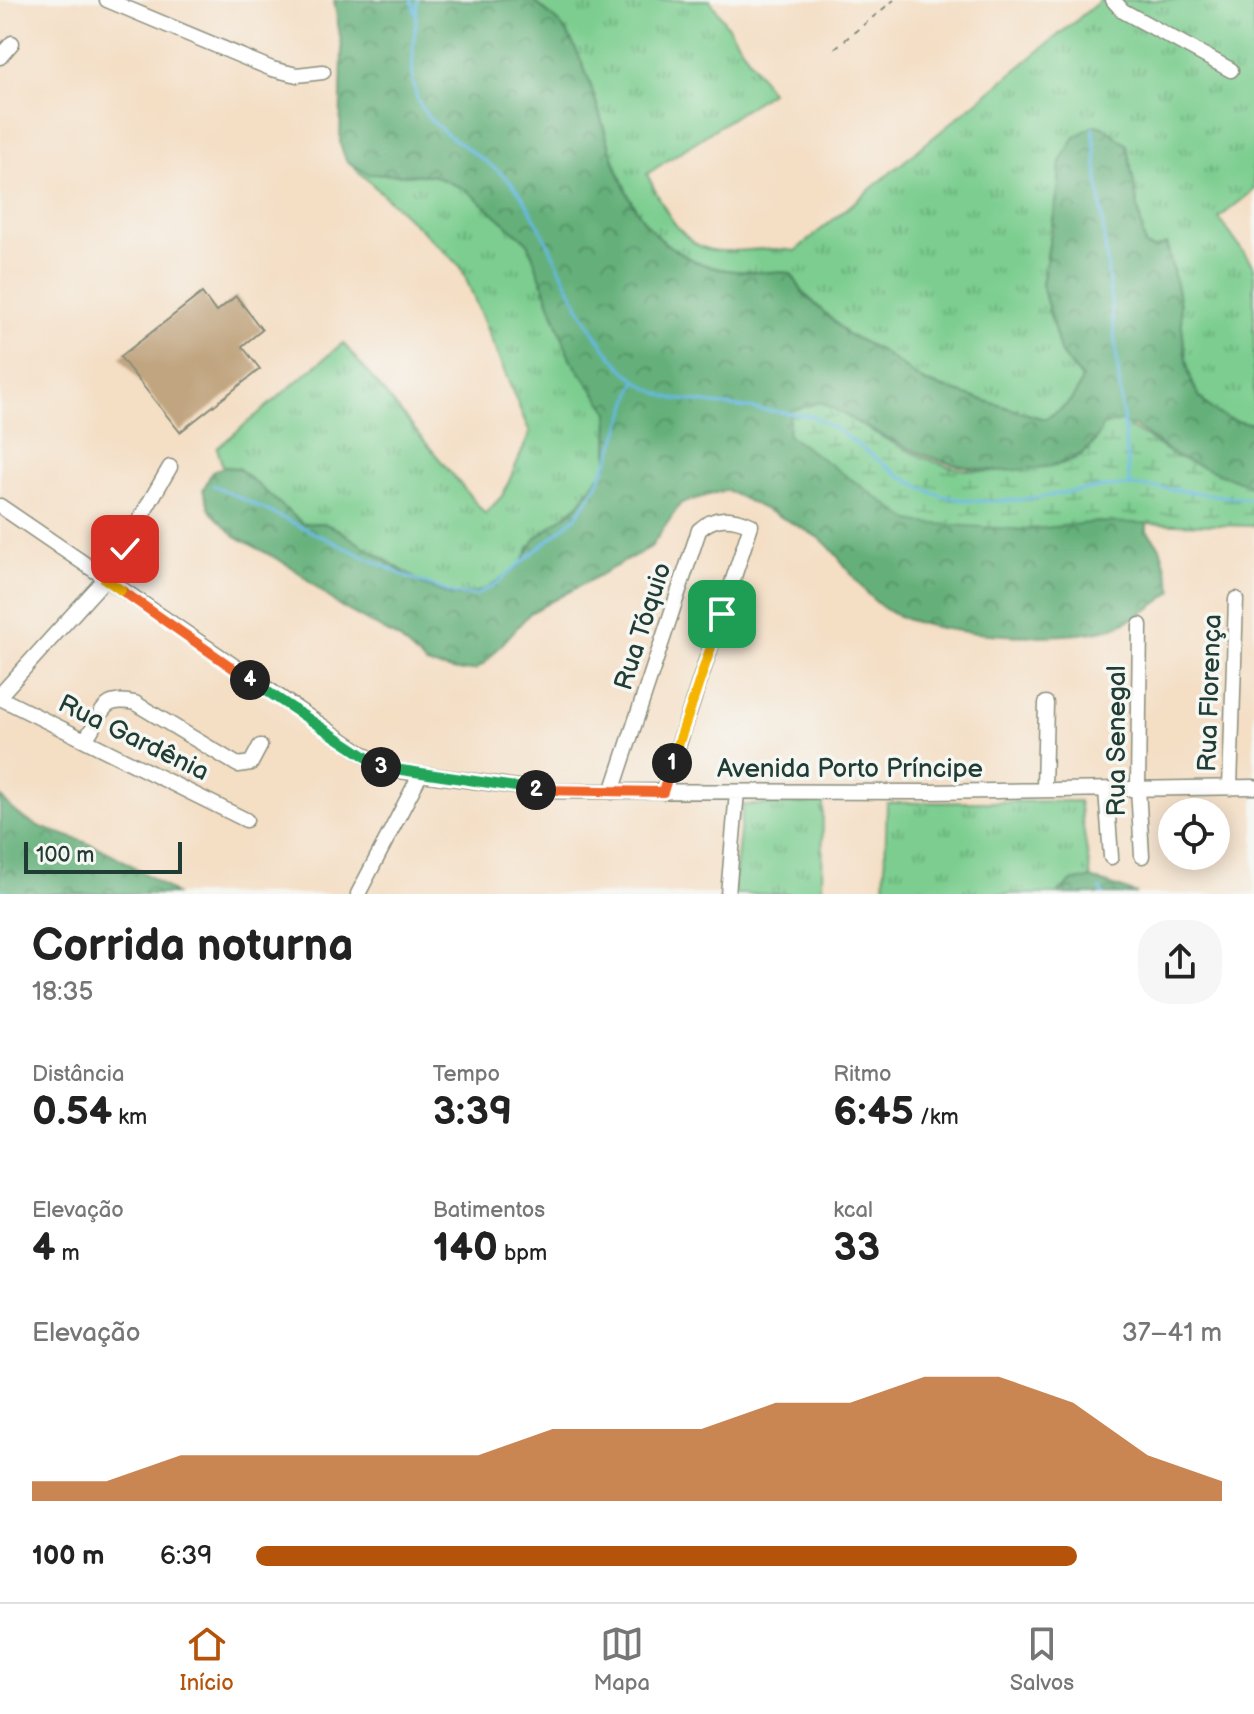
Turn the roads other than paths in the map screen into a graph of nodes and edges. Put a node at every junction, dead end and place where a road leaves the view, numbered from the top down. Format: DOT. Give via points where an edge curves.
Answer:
graph roads {
  1 [pos="107,0"];
  2 [pos="1118,5"];
  3 [pos="12,43"];
  4 [pos="0,57"];
  5 [pos="1231,70"];
  6 [pos="323,72"];
  7 [pos="170,467"];
  8 [pos="0,506"];
  9 [pos="105,579"];
  10 [pos="1236,599"];
  11 [pos="1140,625"];
  12 [pos="0,697"];
  13 [pos="1046,703"];
  14 [pos="86,738"];
  15 [pos="260,746"];
  16 [pos="420,775"];
  17 [pos="1254,787"];
  18 [pos="1138,788"];
  19 [pos="1230,788"];
  20 [pos="1044,790"];
  21 [pos="1106,790"];
  22 [pos="612,792"];
  23 [pos="663,792"];
  24 [pos="737,792"];
  25 [pos="246,820"];
  26 [pos="1142,856"];
  27 [pos="1111,857"];
  28 [pos="358,894"];
  29 [pos="728,894"];
  1 -- 6 [label="street" via="272,69 297,75"];
  2 -- 5 [label="street"];
  3 -- 4 [label="street"];
  7 -- 9 [label="street"];
  8 -- 9 [label="street, Avenida Porto Príncipe"];
  9 -- 12 [label="street"];
  9 -- 16 [label="street, Avenida Porto Príncipe" via="385,769"];
  10 -- 19 [label="street, Rua Florença"];
  11 -- 18 [label="street, Rua Senegal"];
  12 -- 14 [label="street, Rua Gardênia"];
  13 -- 20 [label="street"];
  14 -- 15 [label="street" via="107,703 116,699 135,703 238,765 251,763"];
  14 -- 25 [label="street, Rua Gardênia"];
  16 -- 22 [label="street, Avenida Porto Príncipe" via="547,791"];
  16 -- 28 [label="street"];
  17 -- 19 [label="street, Avenida Porto Príncipe"];
  18 -- 19 [label="street, Avenida Porto Príncipe"];
  18 -- 21 [label="street, Avenida Porto Príncipe"];
  18 -- 26 [label="street, Rua Senegal"];
  20 -- 21 [label="street, Avenida Porto Príncipe"];
  20 -- 24 [label="street, Avenida Porto Príncipe"];
  21 -- 27 [label="street"];
  22 -- 23 [label="street, Avenida Porto Príncipe"];
  22 -- 23 [label="street, Rua Tóquio" via="699,530 709,520 735,518 751,525"];
  23 -- 24 [label="street, Avenida Porto Príncipe"];
  24 -- 29 [label="street"];
}
